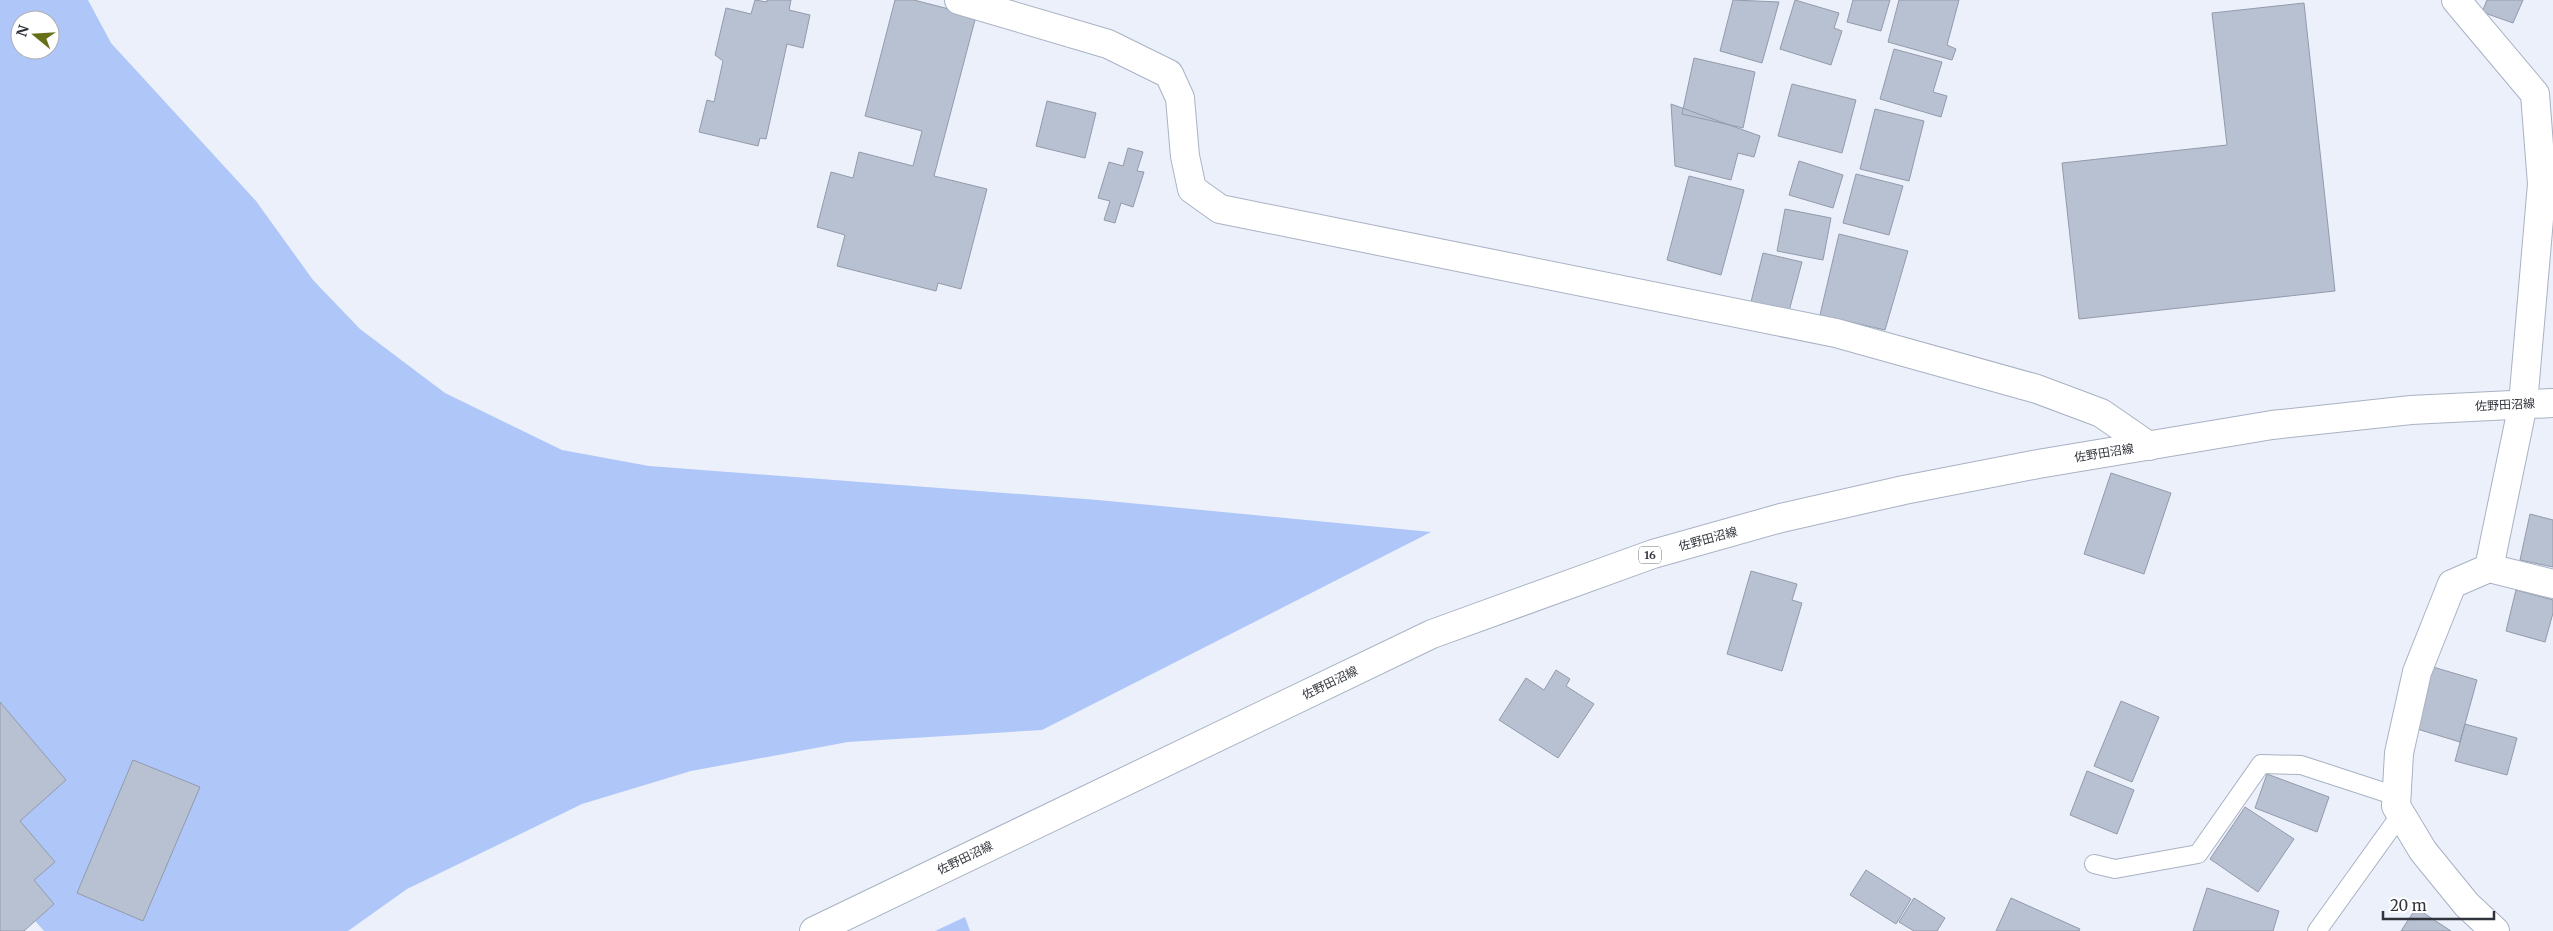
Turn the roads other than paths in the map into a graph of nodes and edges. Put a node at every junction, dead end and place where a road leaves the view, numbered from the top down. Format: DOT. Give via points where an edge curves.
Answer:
graph roads {
  1 [pos="958,0"];
  2 [pos="2456,0"];
  3 [pos="2553,402"];
  4 [pos="2523,404"];
  5 [pos="2149,446"];
  6 [pos="2489,568"];
  7 [pos="2553,584"];
  8 [pos="2399,805"];
  9 [pos="2094,864"];
  10 [pos="814,931"];
  11 [pos="2317,931"];
  12 [pos="2495,931"];
  1 -- 5 [label="street" via="1108,44 1169,74 1180,98 1185,156 1192,189 1220,209 1836,333 2037,389 2101,412"];
  2 -- 4 [label="street" via="2535,94 2542,184"];
  3 -- 4 [label="street, 佐野田沼線 / 16"];
  4 -- 5 [label="street, 佐野田沼線 / 16" via="2411,410 2272,425"];
  4 -- 6 [label="street"];
  5 -- 10 [label="street, 佐野田沼線 / 16" via="1904,490 1781,518 1653,554 1450,627"];
  6 -- 7 [label="street"];
  6 -- 8 [label="street" via="2452,584 2417,672 2399,753"];
  8 -- 9 [label="lane" via="2301,765 2261,764 2198,854 2115,869"];
  8 -- 11 [label="lane"];
  8 -- 12 [label="street" via="2422,851 2467,905"];
}
